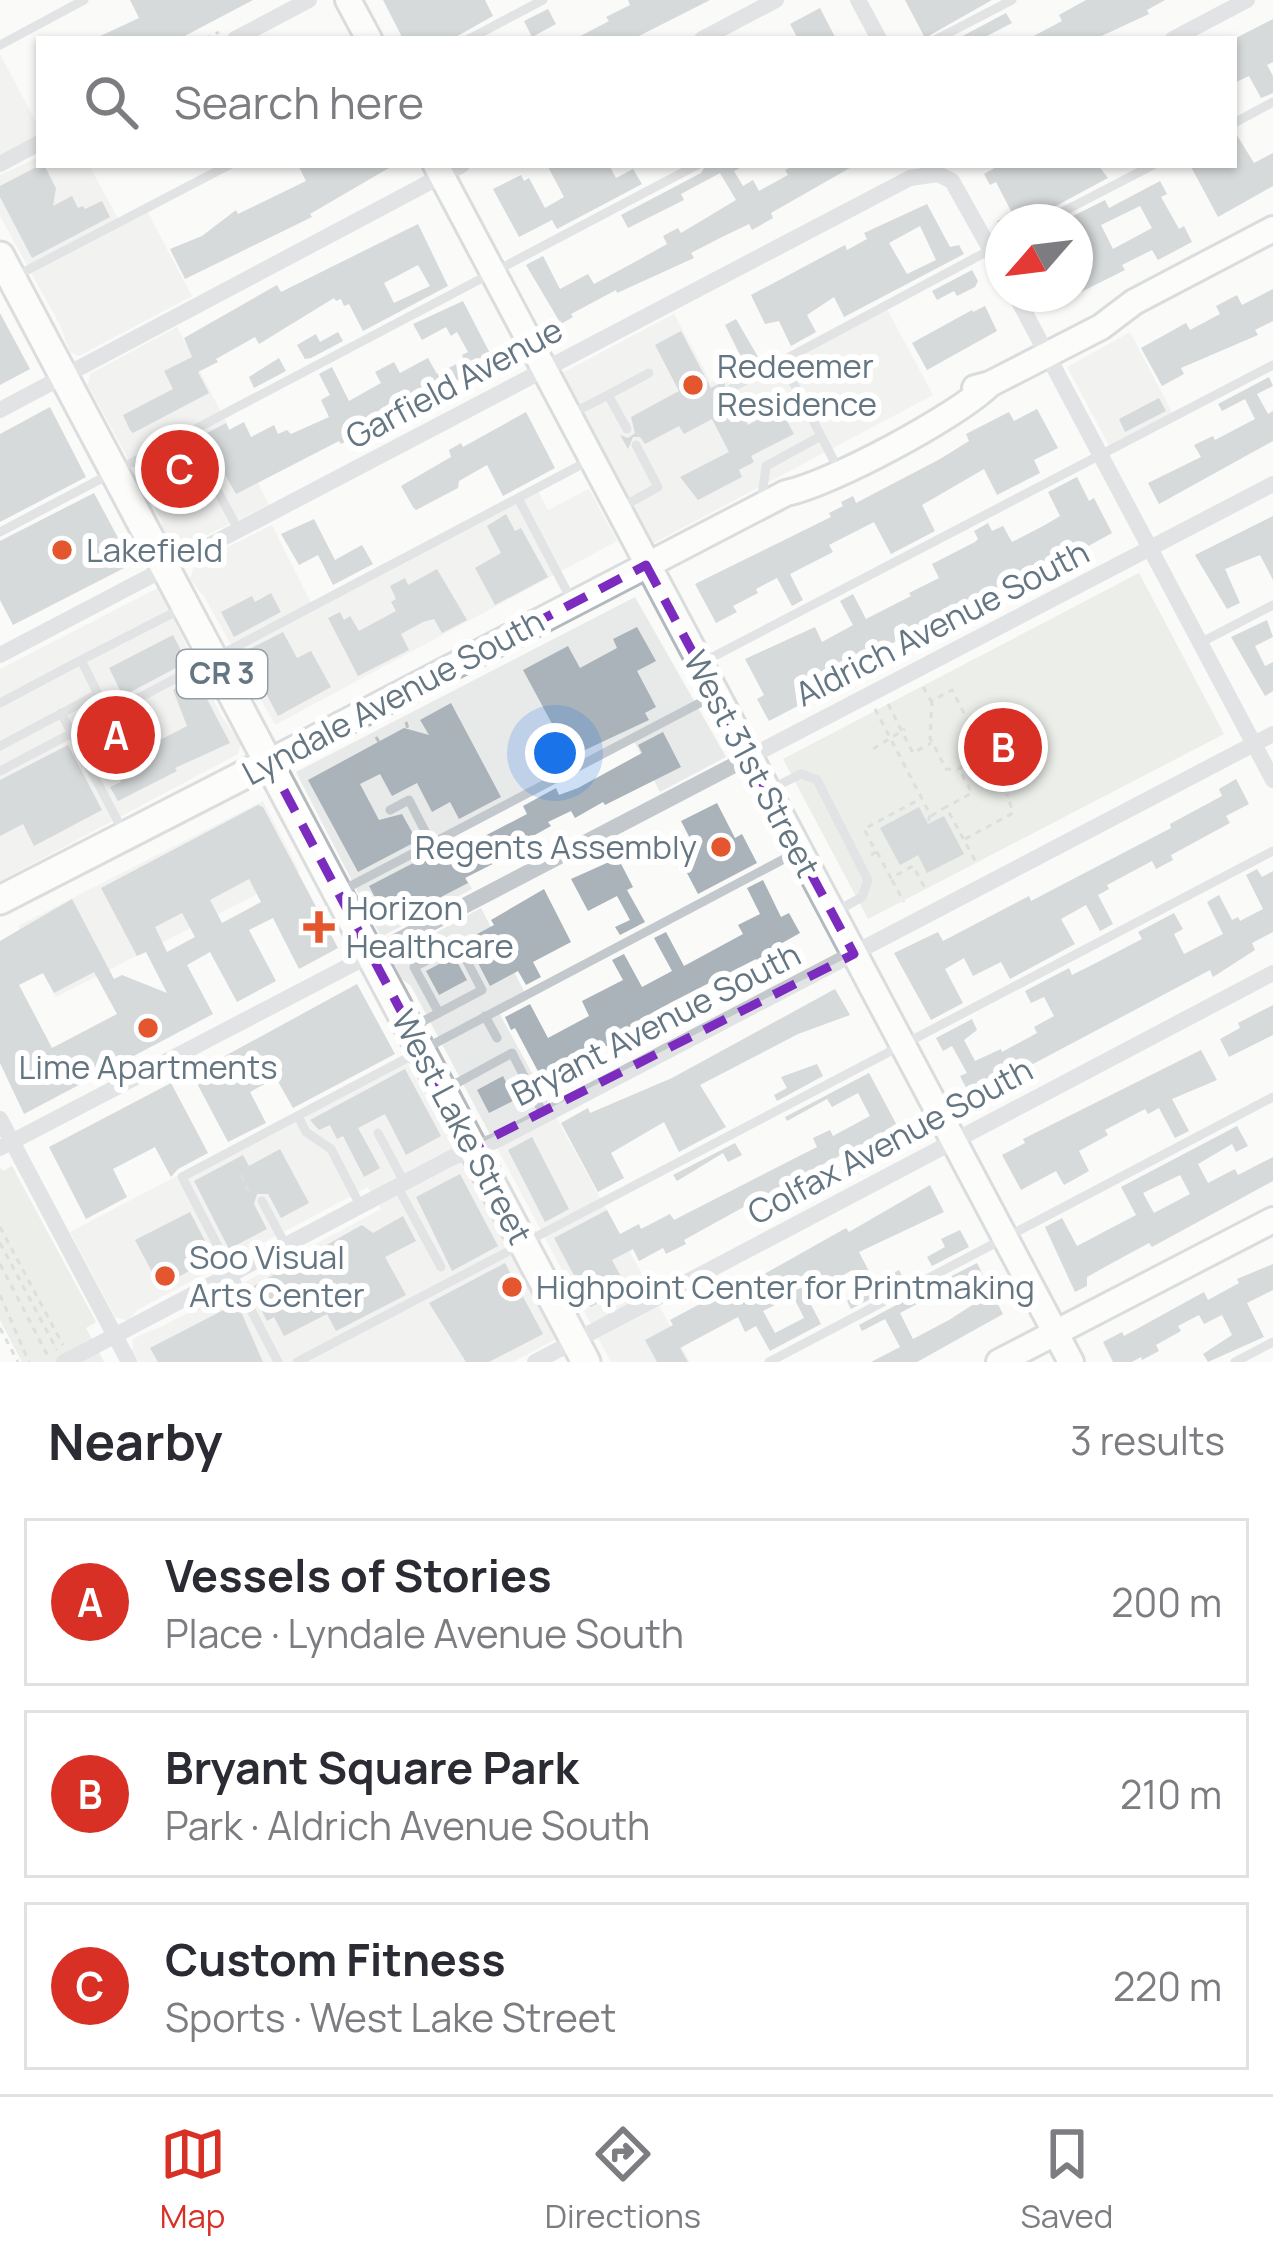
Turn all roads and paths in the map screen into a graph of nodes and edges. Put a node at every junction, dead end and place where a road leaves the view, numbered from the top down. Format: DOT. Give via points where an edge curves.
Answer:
graph roads {
  1 [pos="84,0"];
  2 [pos="309,0"];
  3 [pos="348,0"];
  4 [pos="543,0"];
  5 [pos="776,0"];
  6 [pos="858,0"];
  7 [pos="1012,0"];
  8 [pos="1247,0"];
  9 [pos="241,36"];
  10 [pos="367,36"];
  11 [pos="476,36"];
  12 [pos="708,36"];
  13 [pos="877,36"];
  14 [pos="943,36"];
  15 [pos="1179,36"];
  16 [pos="0,45"];
  17 [pos="1273,102"];
  18 [pos="1237,121"];
  19 [pos="36,145"];
  20 [pos="0,164"];
  21 [pos="223,168"];
  22 [pos="691,168"];
  23 [pos="1147,168"];
  24 [pos="447,169"];
  25 [pos="1078,204"];
  26 [pos="985,228"];
  27 [pos="1273,229"];
  28 [pos="1273,246"];
  29 [pos="985,252"];
  30 [pos="4,273"];
  31 [pos="493,273"];
  32 [pos="1024,312"];
  33 [pos="1101,327"];
  34 [pos="1047,355"];
  35 [pos="782,361"];
  36 [pos="1273,365"];
  37 [pos="543,370"];
  38 [pos="649,373"];
  39 [pos="64,377"];
  40 [pos="989,385"];
  41 [pos="733,387"];
  42 [pos="608,395"];
  43 [pos="823,404"];
  44 [pos="0,410"];
  45 [pos="808,412"];
  46 [pos="568,416"];
  47 [pos="627,429"];
  48 [pos="820,436"];
  49 [pos="635,445"];
  50 [pos="1100,455"];
  51 [pos="833,459"];
  52 [pos="591,460"];
  53 [pos="114,473"];
  54 [pos="1273,484"];
  55 [pos="786,493"];
  56 [pos="518,498"];
  57 [pos="183,505"];
  58 [pos="760,506"];
  59 [pos="617,510"];
  60 [pos="239,531"];
  61 [pos="0,532"];
  62 [pos="1150,549"];
  63 [pos="646,565"];
  64 [pos="166,569"];
  65 [pos="573,603"];
  66 [pos="1273,605"];
  67 [pos="186,607"];
  68 [pos="1200,643"];
  69 [pos="0,655"];
  70 [pos="214,658"];
  71 [pos="81,660"];
  72 [pos="698,664"];
  73 [pos="922,685"];
  74 [pos="716,695"];
  75 [pos="932,700"];
  76 [pos="0,703"];
  77 [pos="887,703"];
  78 [pos="875,709"];
  79 [pos="62,713"];
  80 [pos="406,722"];
  81 [pos="408,729"];
  82 [pos="903,730"];
  83 [pos="72,733"];
  84 [pos="1273,734"];
  85 [pos="890,737"];
  86 [pos="932,742"];
  87 [pos="1254,744"];
  88 [pos="0,746"];
  89 [pos="873,748"];
  90 [pos="748,757"];
  91 [pos="269,762"];
  92 [pos="959,769"];
  93 [pos="0,771"];
  94 [pos="1273,780"];
  95 [pos="767,791"];
  96 [pos="1007,794"];
  97 [pos="922,798"];
  98 [pos="946,807"];
  99 [pos="390,810"];
  100 [pos="929,816"];
  101 [pos="928,824"];
  102 [pos="125,835"];
  103 [pos="964,840"];
  104 [pos="431,843"];
  105 [pos="799,851"];
  106 [pos="1273,851"];
  107 [pos="876,852"];
  108 [pos="859,862"];
  109 [pos="977,864"];
  110 [pos="891,878"];
  111 [pos="926,890"];
  112 [pos="338,892"];
  113 [pos="0,900"];
  114 [pos="904,902"];
  115 [pos="832,914"];
  116 [pos="422,928"];
  117 [pos="436,955"];
  118 [pos="854,955"];
  119 [pos="371,956"];
  120 [pos="1273,974"];
  121 [pos="439,1013"];
  122 [pos="485,1016"];
  123 [pos="496,1038"];
  124 [pos="415,1039"];
  125 [pos="902,1044"];
  126 [pos="443,1091"];
  127 [pos="1273,1097"];
  128 [pos="544,1115"];
  129 [pos="298,1116"];
  130 [pos="0,1119"];
  131 [pos="378,1132"];
  132 [pos="953,1140"];
  133 [pos="6,1145"];
  134 [pos="473,1147"];
  135 [pos="400,1184"];
  136 [pos="262,1201"];
  137 [pos="360,1205"];
  138 [pos="1273,1220"];
  139 [pos="0,1227"];
  140 [pos="1004,1236"];
  141 [pos="0,1243"];
  142 [pos="285,1244"];
  143 [pos="524,1244"];
  144 [pos="0,1264"];
  145 [pos="441,1267"];
  146 [pos="232,1272"];
  147 [pos="0,1295"];
  148 [pos="0,1328"];
  149 [pos="1055,1332"];
  150 [pos="115,1335"];
  151 [pos="1273,1342"];
  152 [pos="62,1343"];
  153 [pos="581,1352"];
  154 [pos="18,1362"];
  155 [pos="28,1362"];
  156 [pos="51,1362"];
  157 [pos="64,1362"];
  158 [pos="129,1362"];
  159 [pos="278,1362"];
  160 [pos="297,1362"];
  161 [pos="536,1362"];
  162 [pos="769,1362"];
  163 [pos="999,1362"];
  164 [pos="1071,1362"];
  165 [pos="1235,1362"];
  1 -- 16 [label="lane"];
  2 -- 9 [label="street"];
  3 -- 10 [label="street"];
  4 -- 11 [label="lane"];
  5 -- 12 [label="street"];
  6 -- 13 [label="street"];
  7 -- 14 [label="lane"];
  8 -- 15 [label="street"];
  17 -- 18 [label="lane"];
  19 -- 20 [label="street"];
  21 -- 30 [label="lane"];
  22 -- 31 [label="lane"];
  23 -- 25 [label="lane"];
  24 -- 31 [label="street, West 31st Street"];
  24 -- 39 [label="street"];
  26 -- 37 [label="street, Garfield Avenue" via="952,181 910,178"];
  27 -- 33 [label="street, Lyndale Avenue South"];
  28 -- 33 [label="street, Lyndale Avenue South"];
  29 -- 35 [label="lane"];
  30 -- 39 [label="main road, West Lake Street / CR 3"];
  31 -- 37 [label="street, West 31st Street"];
  31 -- 53 [label="lane"];
  32 -- 34 [label="street"];
  33 -- 34 [label="street, Lyndale Avenue South"];
  34 -- 40 [label="street, Lyndale Avenue South"];
  34 -- 50 [label="street"];
  35 -- 41 [label="lane"];
  35 -- 45 [label="lane"];
  36 -- 50 [label="lane"];
  37 -- 46 [label="street, West 31st Street"];
  37 -- 60 [label="street, Garfield Avenue"];
  38 -- 42 [label="lane"];
  39 -- 44 [label="street"];
  39 -- 53 [label="main road, West Lake Street / CR 3"];
  40 -- 51 [label="street, Lyndale Avenue South"];
  40 -- 55 [label="street, Lyndale Avenue South" via="960,409"];
  42 -- 46 [label="lane"];
  42 -- 47 [label="lane"];
  43 -- 45 [label="lane"];
  45 -- 48 [label="lane"];
  46 -- 52 [label="street, West 31st Street"];
  48 -- 51 [label="lane"];
  48 -- 58 [label="lane" via="762,470"];
  49 -- 59 [label="lane" via="658,487"];
  50 -- 62 [label="street"];
  50 -- 72 [label="lane"];
  51 -- 55 [label="street, Lyndale Avenue South"];
  52 -- 56 [label="lane"];
  52 -- 59 [label="street, West 31st Street"];
  53 -- 61 [label="lane"];
  53 -- 64 [label="main road, West Lake Street / CR 3"];
  54 -- 62 [label="street, Aldrich Avenue South"];
  55 -- 58 [label="street, Lyndale Avenue South"];
  56 -- 65 [label="lane"];
  56 -- 70 [label="lane"];
  57 -- 60 [label="lane" via="216,488"];
  58 -- 63 [label="street, Lyndale Avenue South"];
  59 -- 63 [label="street, West 31st Street"];
  60 -- 64 [label="street, Garfield Avenue"];
  62 -- 68 [label="street"];
  62 -- 90 [label="street, Aldrich Avenue South"];
  63 -- 65 [label="street, Lyndale Avenue South"];
  63 -- 72 [label="street, West 31st Street"];
  64 -- 67 [label="main road, West Lake Street / CR 3"];
  64 -- 69 [label="street, Garfield Avenue"];
  65 -- 91 [label="street, Lyndale Avenue South"];
  66 -- 68 [label="lane"];
  67 -- 70 [label="main road, West Lake Street / CR 3"];
  67 -- 71 [label="lane"];
  68 -- 87 [label="street"];
  70 -- 83 [label="lane"];
  70 -- 91 [label="main road, West Lake Street / CR 3"];
  71 -- 76 [label="lane"];
  71 -- 79 [label="lane" via="98,694"];
  72 -- 74 [label="street, West 31st Street"];
  73 -- 75 [label="path"];
  74 -- 90 [label="street, West 31st Street"];
  74 -- 104 [label="lane"];
  75 -- 86 [label="path"];
  75 -- 92 [label="path" via="952,690 983,750"];
  77 -- 82 [label="path"];
  78 -- 85 [label="path"];
  79 -- 83 [label="lane"];
  79 -- 88 [label="lane"];
  80 -- 81 [label="path"];
  82 -- 85 [label="path"];
  82 -- 86 [label="path" via="913,753"];
  83 -- 93 [label="lane"];
  83 -- 102 [label="lane"];
  84 -- 87 [label="street, Bryant Avenue South"];
  85 -- 89 [label="path"];
  85 -- 97 [label="path"];
  86 -- 92 [label="path" via="948,771"];
  87 -- 94 [label="street"];
  87 -- 118 [label="street, Bryant Avenue South"];
  90 -- 95 [label="street, West 31st Street"];
  90 -- 116 [label="street, Aldrich Avenue South"];
  91 -- 102 [label="main road, Lyndale Avenue South"];
  91 -- 112 [label="main road, West Lake Street / CR 3"];
  92 -- 98 [label="path" via="972,793"];
  95 -- 105 [label="street, West 31st Street"];
  95 -- 108 [label="lane" via="801,774 817,781"];
  96 -- 103 [label="path" via="1013,813"];
  97 -- 100 [label="path"];
  97 -- 107 [label="path" via="864,830"];
  98 -- 100 [label="path"];
  98 -- 103 [label="path"];
  99 -- 104 [label="lane" via="409,800"];
  100 -- 101 [label="path"];
  102 -- 113 [label="main road, Lyndale Avenue South"];
  103 -- 109 [label="path"];
  104 -- 112 [label="lane"];
  105 -- 115 [label="street, West 31st Street"];
  105 -- 122 [label="lane"];
  106 -- 125 [label="lane"];
  107 -- 108 [label="path"];
  107 -- 110 [label="path"];
  108 -- 115 [label="lane" via="867,893"];
  110 -- 111 [label="path" via="913,866"];
  110 -- 114 [label="path"];
  112 -- 119 [label="main road, West Lake Street / CR 3"];
  115 -- 118 [label="street, West 31st Street"];
  116 -- 117 [label="lane"];
  116 -- 119 [label="street, Aldrich Avenue South"];
  117 -- 121 [label="lane" via="415,967"];
  117 -- 121 [label="lane" via="458,944 482,990"];
  118 -- 125 [label="street, West 31st Street"];
  118 -- 128 [label="street, Bryant Avenue South"];
  119 -- 124 [label="main road, West Lake Street / CR 3"];
  119 -- 133 [label="street, Aldrich Avenue South"];
  120 -- 132 [label="street, Colfax Avenue South"];
  121 -- 124 [label="lane"];
  122 -- 123 [label="lane"];
  122 -- 124 [label="lane"];
  124 -- 126 [label="main road, West Lake Street / CR 3"];
  124 -- 129 [label="lane"];
  125 -- 132 [label="street, West 31st Street"];
  125 -- 143 [label="lane"];
  126 -- 128 [label="lane" via="512,1053"];
  126 -- 134 [label="main road, West Lake Street / CR 3"];
  127 -- 140 [label="lane"];
  128 -- 134 [label="street, Bryant Avenue South"];
  129 -- 137 [label="lane" via="331,1149"];
  129 -- 146 [label="lane" via="182,1177"];
  130 -- 133 [label="street"];
  131 -- 135 [label="lane"];
  132 -- 140 [label="street, West 31st Street"];
  132 -- 153 [label="street, Colfax Avenue South"];
  133 -- 150 [label="street"];
  134 -- 135 [label="street, Bryant Avenue South"];
  134 -- 143 [label="main road, West Lake Street / CR 3"];
  135 -- 137 [label="street, Bryant Avenue South"];
  135 -- 145 [label="lane"];
  136 -- 142 [label="lane"];
  137 -- 142 [label="street, Bryant Avenue South"];
  138 -- 149 [label="street"];
  139 -- 152 [label="path"];
  140 -- 149 [label="street, West 31st Street"];
  140 -- 162 [label="lane"];
  141 -- 157 [label="path"];
  142 -- 146 [label="street, Bryant Avenue South"];
  143 -- 153 [label="main road, West Lake Street / CR 3"];
  143 -- 160 [label="lane"];
  144 -- 156 [label="path"];
  146 -- 150 [label="street, Bryant Avenue South"];
  146 -- 159 [label="lane"];
  147 -- 155 [label="path"];
  148 -- 154 [label="path"];
  149 -- 163 [label="street"];
  149 -- 164 [label="street, West 31st Street"];
  150 -- 157 [label="street, Bryant Avenue South, bridge"];
  150 -- 158 [label="street"];
  151 -- 165 [label="lane"];
  153 -- 161 [label="street, Colfax Avenue South"];
}
